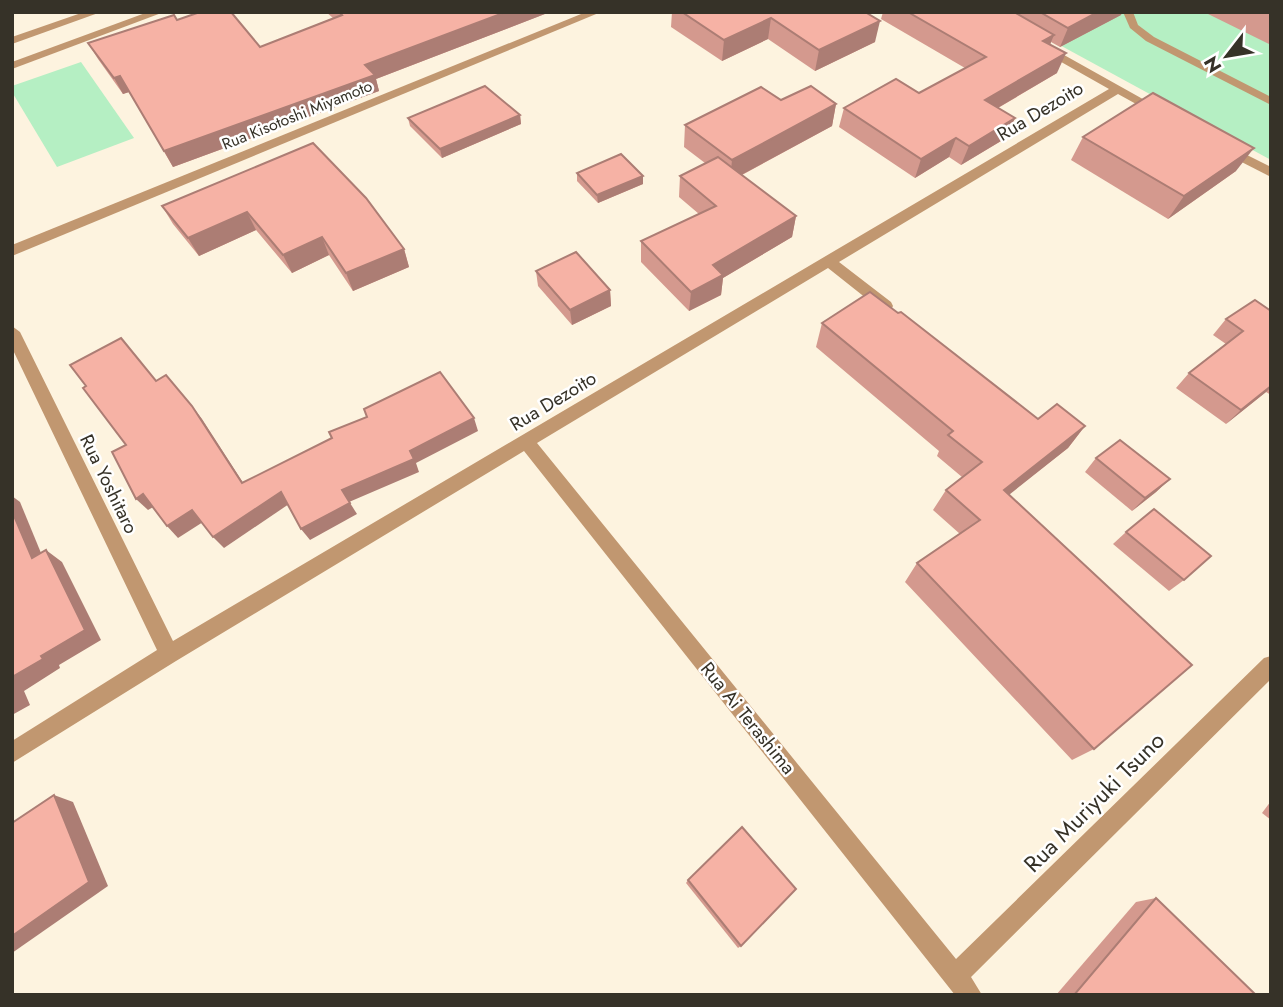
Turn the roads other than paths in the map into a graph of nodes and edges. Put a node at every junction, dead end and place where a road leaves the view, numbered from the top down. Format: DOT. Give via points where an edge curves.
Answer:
graph roads {
  1 [pos="96,12"];
  2 [pos="159,12"];
  3 [pos="596,12"];
  4 [pos="1128,12"];
  5 [pos="12,41"];
  6 [pos="1035,42"];
  7 [pos="12,66"];
  8 [pos="1117,89"];
  9 [pos="1271,102"];
  10 [pos="1176,121"];
  11 [pos="1212,141"];
  12 [pos="1271,173"];
  13 [pos="12,251"];
  14 [pos="828,261"];
  15 [pos="903,319"];
  16 [pos="12,332"];
  17 [pos="526,441"];
  18 [pos="169,654"];
  19 [pos="1271,665"];
  20 [pos="12,753"];
  21 [pos="955,976"];
  22 [pos="970,995"];
  1 -- 5 [label="street"];
  2 -- 7 [label="street"];
  3 -- 13 [label="street, Rua Kisotoshi Miyamoto"];
  4 -- 9 [label="lane" via="1133,26 1150,39"];
  6 -- 8 [label="street"];
  8 -- 10 [label="street"];
  8 -- 14 [label="street, Rua Dezoito"];
  11 -- 12 [label="street"];
  14 -- 15 [label="street"];
  14 -- 17 [label="street, Rua Dezoito"];
  16 -- 18 [label="street, Rua Yoshitaro"];
  17 -- 18 [label="street, Rua Dezoito"];
  17 -- 21 [label="street, Rua Ai Terashima"];
  18 -- 20 [label="street, Rua Dezoito"];
  19 -- 21 [label="street, Rua Muriyuki Tsuno"];
  21 -- 22 [label="street, Rua Ai Terashima"];
}
